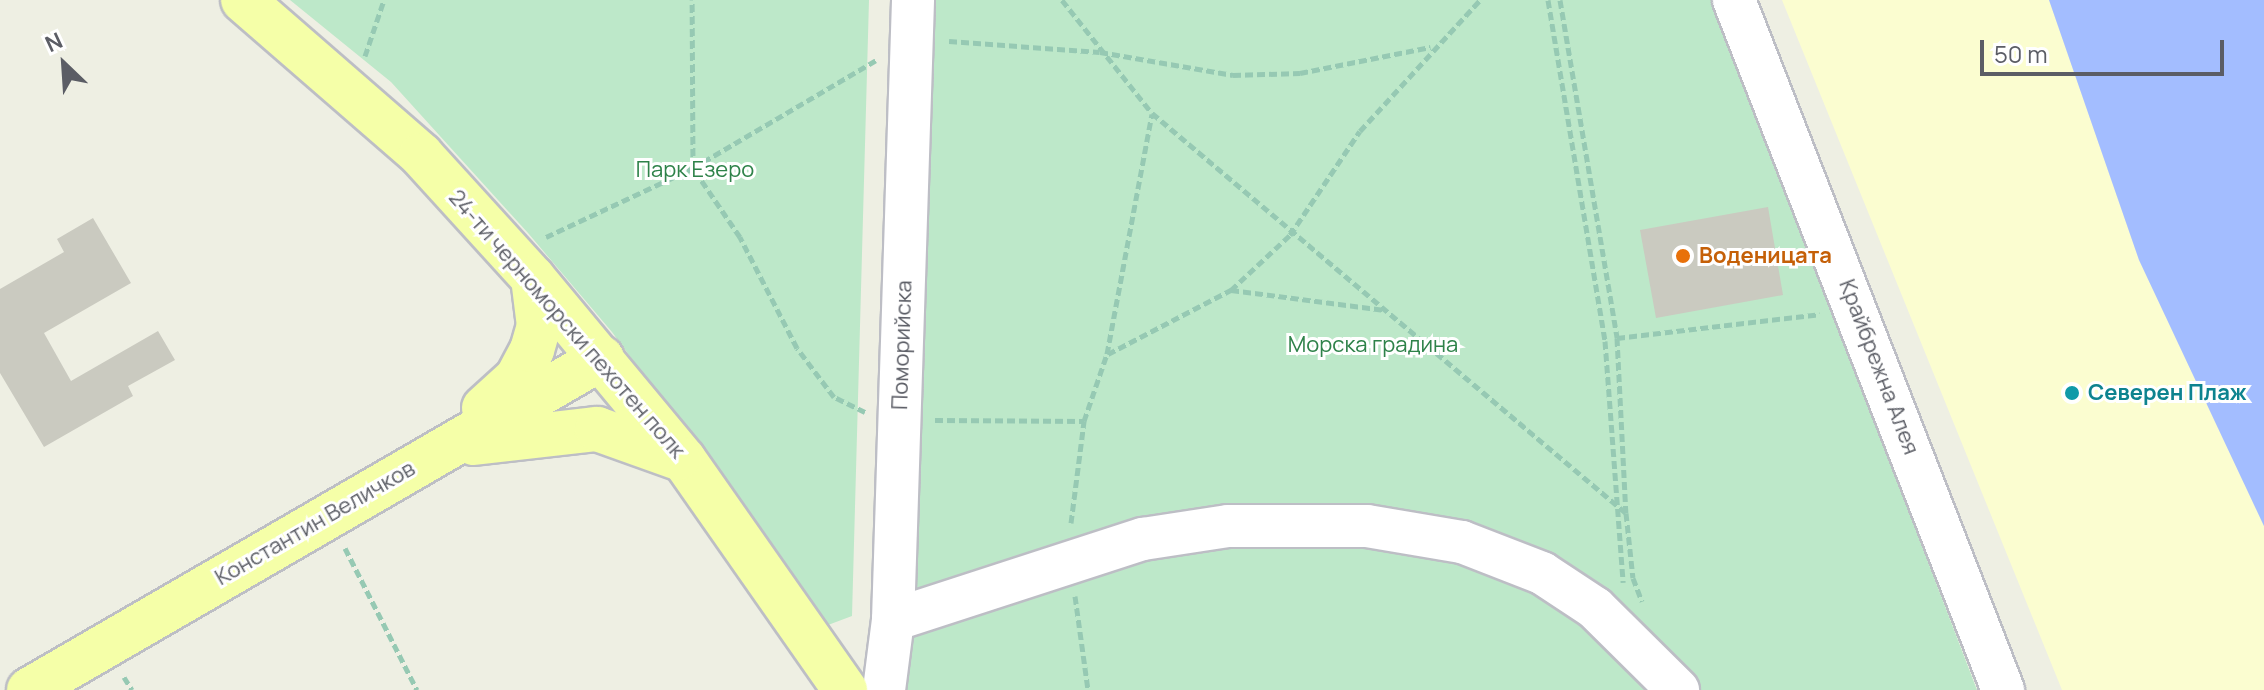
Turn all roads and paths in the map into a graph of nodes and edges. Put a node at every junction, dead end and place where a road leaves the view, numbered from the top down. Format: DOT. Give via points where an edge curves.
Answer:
graph roads {
  1 [pos="243,0"];
  2 [pos="384,0"];
  3 [pos="692,0"];
  4 [pos="1062,0"];
  5 [pos="1480,0"];
  6 [pos="1548,0"];
  7 [pos="1560,0"];
  8 [pos="1734,0"];
  9 [pos="913,19"];
  10 [pos="1430,47"];
  11 [pos="1100,52"];
  12 [pos="353,93"];
  13 [pos="1152,113"];
  14 [pos="693,168"];
  15 [pos="1290,235"];
  16 [pos="532,262"];
  17 [pos="1231,290"];
  18 [pos="1857,309"];
  19 [pos="1385,310"];
  20 [pos="1617,338"];
  21 [pos="1107,354"];
  22 [pos="602,358"];
  23 [pos="900,416"];
  24 [pos="1084,421"];
  25 [pos="436,452"];
  26 [pos="684,460"];
  27 [pos="1617,506"];
  28 [pos="1626,513"];
  29 [pos="328,515"];
  30 [pos="1070,559"];
  31 [pos="1645,606"];
  32 [pos="1634,610"];
  33 [pos="893,620"];
  34 [pos="29,690"];
  35 [pos="417,690"];
  36 [pos="845,690"];
  37 [pos="884,690"];
  38 [pos="1088,690"];
  39 [pos="1678,690"];
  40 [pos="2003,690"];
  1 -- 12 [label="main road, 24-ти черноморски пехотен полк"];
  2 -- 12 [label="path"];
  3 -- 14 [label="path"];
  4 -- 11 [label="path"];
  5 -- 10 [label="path"];
  6 -- 27 [label="path" via="1605,341"];
  7 -- 20 [label="path"];
  8 -- 18 [label="street, Крайбрежна Алея"];
  9 -- 11 [label="path"];
  9 -- 14 [label="path"];
  9 -- 23 [label="street, Поморийска"];
  10 -- 11 [label="path" via="1300,73 1233,75"];
  10 -- 15 [label="path" via="1360,131"];
  11 -- 13 [label="path"];
  12 -- 16 [label="main road, 24-ти черноморски пехотен полк"];
  13 -- 15 [label="path"];
  13 -- 21 [label="path"];
  14 -- 16 [label="path" via="576,218"];
  14 -- 23 [label="path" via="740,237 797,348 834,397 856,410"];
  15 -- 17 [label="path"];
  15 -- 19 [label="path"];
  16 -- 22 [label="main road, 24-ти черноморски пехотен полк"];
  16 -- 25 [label="main road" via="539,326 517,378"];
  17 -- 19 [label="path"];
  17 -- 21 [label="path"];
  18 -- 20 [label="path"];
  18 -- 40 [label="street, Крайбрежна Алея"];
  19 -- 27 [label="path"];
  20 -- 28 [label="path"];
  21 -- 24 [label="path"];
  22 -- 25 [label="main road, Константин Величков"];
  22 -- 26 [label="main road, 24-ти черноморски пехотен полк"];
  23 -- 24 [label="path"];
  23 -- 33 [label="street, Поморийска"];
  24 -- 30 [label="path" via="1072,490"];
  25 -- 26 [label="main road" via="515,435 597,429 633,437"];
  25 -- 29 [label="main road, Константин Величков"];
  26 -- 36 [label="main road, 24-ти черноморски пехотен полк"];
  27 -- 28 [label="path"];
  27 -- 32 [label="path" via="1622,581"];
  28 -- 31 [label="path" via="1633,578"];
  29 -- 34 [label="main road, Константин Величков"];
  29 -- 35 [label="path"];
  30 -- 33 [label="street"];
  30 -- 38 [label="path"];
  30 -- 39 [label="street" via="1228,526 1308,522 1431,535 1542,573 1595,608"];
  33 -- 37 [label="street, Поморийска"];
}
